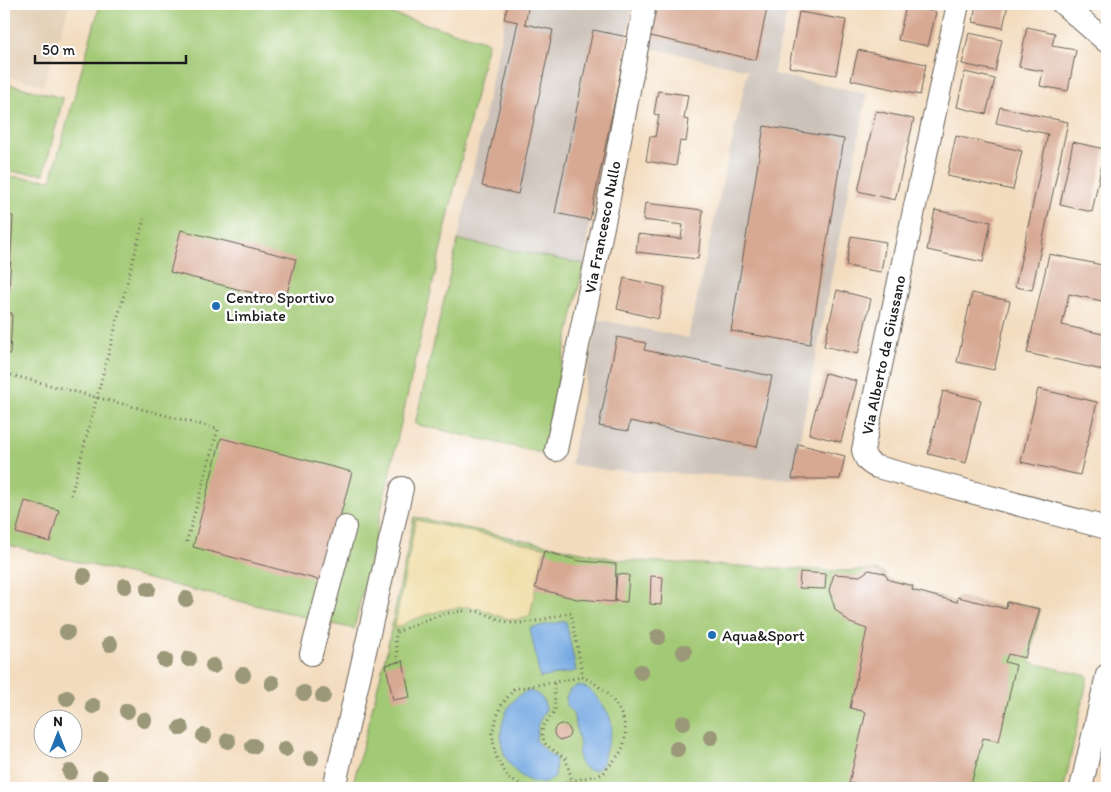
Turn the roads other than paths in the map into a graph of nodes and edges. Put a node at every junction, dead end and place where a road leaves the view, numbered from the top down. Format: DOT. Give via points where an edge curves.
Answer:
graph roads {
  1 [pos="645,4"];
  2 [pos="958,4"];
  3 [pos="1063,4"];
  4 [pos="1107,42"];
  5 [pos="556,450"];
  6 [pos="402,488"];
  7 [pos="345,527"];
  8 [pos="1107,528"];
  9 [pos="311,654"];
  10 [pos="1107,675"];
  11 [pos="334,788"];
  12 [pos="1081,788"];
  1 -- 5 [label="street, Via Francesco Nullo" via="608,203"];
  2 -- 8 [label="street, Via Alberto da Giussano" via="863,450 869,463 877,467"];
  3 -- 4 [label="street"];
  6 -- 11 [label="street"];
  7 -- 9 [label="street"];
  10 -- 12 [label="street"];
}
